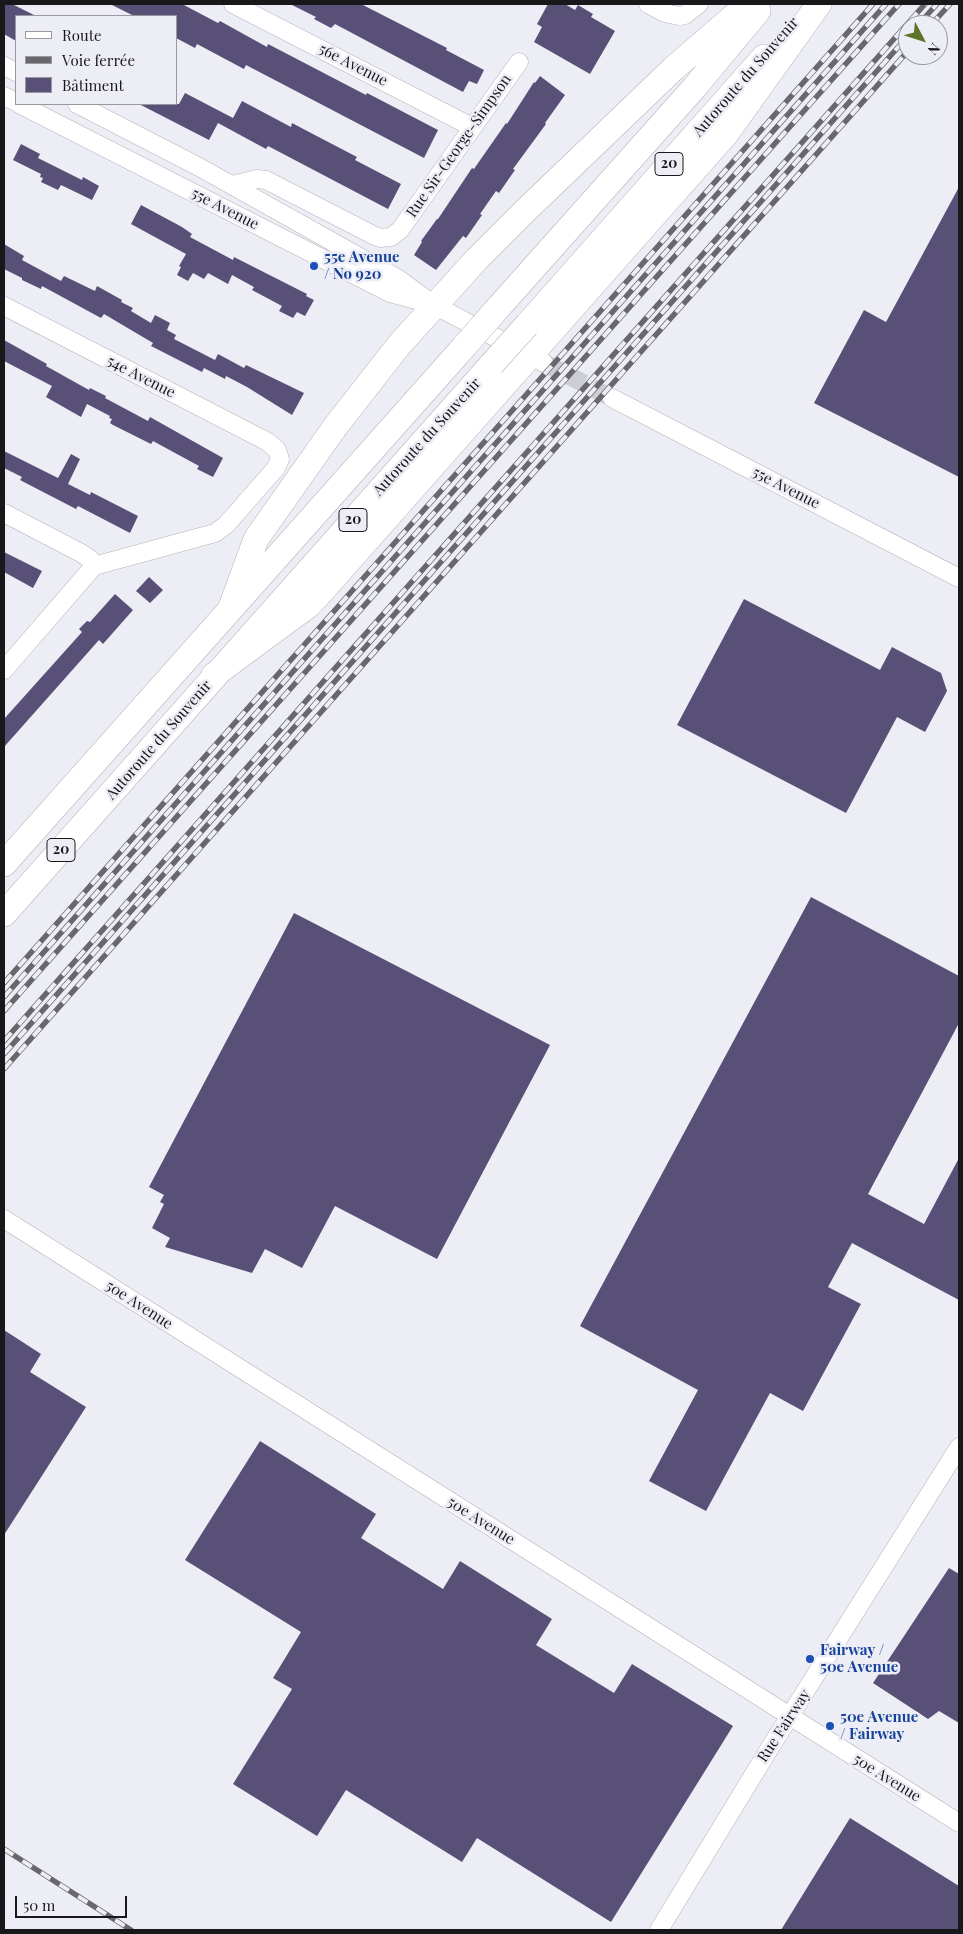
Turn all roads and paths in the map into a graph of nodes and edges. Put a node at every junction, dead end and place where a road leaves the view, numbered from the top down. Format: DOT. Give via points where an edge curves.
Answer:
graph roads {
  1 [pos="233,4"];
  2 [pos="648,4"];
  3 [pos="699,4"];
  4 [pos="748,4"];
  5 [pos="765,4"];
  6 [pos="811,4"];
  7 [pos="819,4"];
  8 [pos="519,62"];
  9 [pos="22,105"];
  10 [pos="79,105"];
  11 [pos="472,127"];
  12 [pos="232,185"];
  13 [pos="400,230"];
  14 [pos="434,305"];
  15 [pos="4,306"];
  16 [pos="537,360"];
  17 [pos="612,398"];
  18 [pos="4,512"];
  19 [pos="94,566"];
  20 [pos="959,578"];
  21 [pos="231,607"];
  22 [pos="4,670"];
  23 [pos="214,675"];
  24 [pos="4,864"];
  25 [pos="4,914"];
  26 [pos="4,1219"];
  27 [pos="959,1447"];
  28 [pos="790,1716"];
  29 [pos="959,1823"];
  30 [pos="659,1930"];
  1 -- 11 [label="street, 56e Avenue"];
  2 -- 3 [label="street" via="679,16"];
  4 -- 14 [label="highway" via="673,69 550,186"];
  5 -- 21 [label="highway, 20, bridge" via="694,88"];
  6 -- 23 [label="highway, Autoroute du Souvenir / 20, bridge"];
  7 -- 16 [label="highway" via="726,134"];
  8 -- 11 [label="street, Rue Sir-George-Simpson"];
  9 -- 14 [label="street, 55e Avenue" via="390,293"];
  10 -- 12 [label="street, 55e Avenue"];
  11 -- 13 [label="street, Rue Sir-George-Simpson"];
  12 -- 13 [label="street, 55e Avenue" via="266,180 373,236 386,238"];
  12 -- 14 [label="street, 55e Avenue" via="397,278"];
  14 -- 16 [label="street, 55e Avenue"];
  14 -- 21 [label="highway" via="359,395 256,540"];
  15 -- 19 [label="street, 54e Avenue" via="254,434 277,450 280,459 276,468 221,530"];
  16 -- 23 [label="highway" via="309,605"];
  17 -- 20 [label="street, 55e Avenue"];
  18 -- 19 [label="street" via="81,552"];
  19 -- 22 [label="street"];
  21 -- 24 [label="highway, 20"];
  23 -- 25 [label="highway, Autoroute du Souvenir / 20"];
  26 -- 28 [label="street, 50e Avenue"];
  27 -- 28 [label="street, Rue Fairway"];
  28 -- 29 [label="street, 50e Avenue"];
  28 -- 30 [label="street, Rue Fairway"];
}
